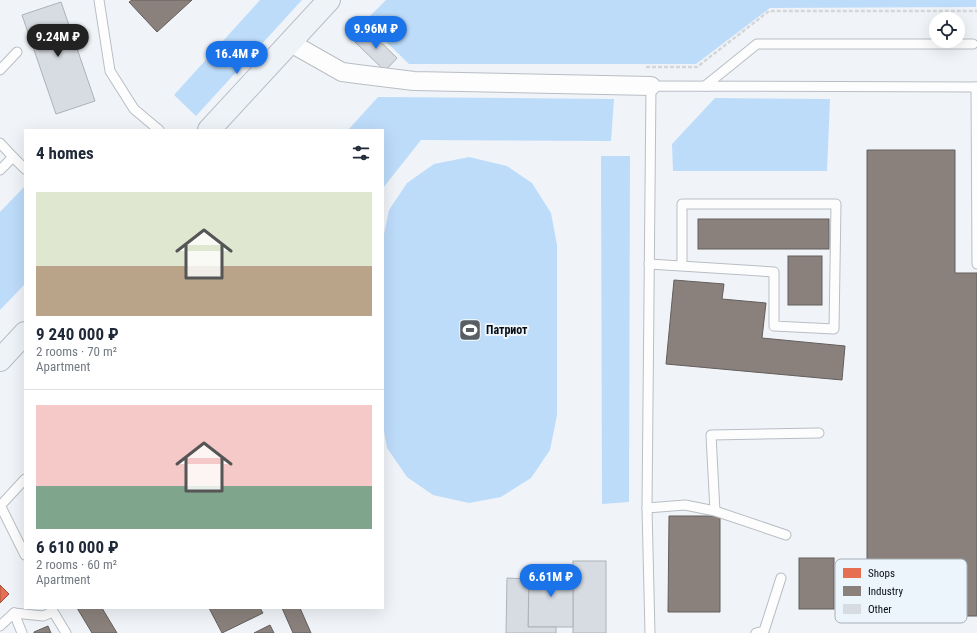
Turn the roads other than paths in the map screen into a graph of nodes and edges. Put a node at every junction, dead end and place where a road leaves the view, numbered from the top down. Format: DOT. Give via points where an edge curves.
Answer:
graph roads {
  1 [pos="99,0"];
  2 [pos="329,0"];
  3 [pos="290,42"];
  4 [pos="973,44"];
  5 [pos="17,52"];
  6 [pos="0,70"];
  7 [pos="651,86"];
  8 [pos="705,86"];
  9 [pos="977,87"];
  10 [pos="158,129"];
  11 [pos="210,129"];
  12 [pos="0,143"];
  13 [pos="13,157"];
  14 [pos="24,168"];
  15 [pos="0,170"];
  16 [pos="649,264"];
  17 [pos="977,264"];
  18 [pos="682,266"];
  19 [pos="24,334"];
  20 [pos="0,360"];
  21 [pos="819,434"];
  22 [pos="24,480"];
  23 [pos="0,505"];
  24 [pos="647,508"];
  25 [pos="716,511"];
  26 [pos="786,535"];
  27 [pos="24,554"];
  28 [pos="781,578"];
  29 [pos="52,610"];
  30 [pos="14,613"];
  31 [pos="0,626"];
  32 [pos="22,633"];
  33 [pos="66,633"];
  34 [pos="650,633"];
  35 [pos="756,633"];
  1 -- 10 [label="lane" via="110,71 134,109"];
  2 -- 3 [label="street"];
  3 -- 7 [label="street" via="342,72 414,81"];
  3 -- 11 [label="street"];
  4 -- 8 [label="lane" via="757,44"];
  5 -- 6 [label="lane"];
  7 -- 8 [label="lane"];
  7 -- 16 [label="lane"];
  8 -- 9 [label="lane"];
  9 -- 17 [label="lane"];
  12 -- 13 [label="lane"];
  13 -- 14 [label="lane"];
  13 -- 15 [label="lane"];
  16 -- 18 [label="lane"];
  16 -- 24 [label="lane"];
  18 -- 18 [label="lane" via="774,272 774,326 834,329 836,204 682,204"];
  19 -- 20 [label="street"];
  21 -- 25 [label="lane" via="711,435"];
  22 -- 23 [label="lane"];
  23 -- 27 [label="lane"];
  24 -- 25 [label="lane" via="685,505"];
  24 -- 34 [label="lane"];
  25 -- 26 [label="lane"];
  28 -- 35 [label="lane" via="764,631"];
  29 -- 30 [label="lane" via="43,616"];
  29 -- 33 [label="lane"];
  30 -- 31 [label="lane"];
  30 -- 32 [label="lane"];
}
